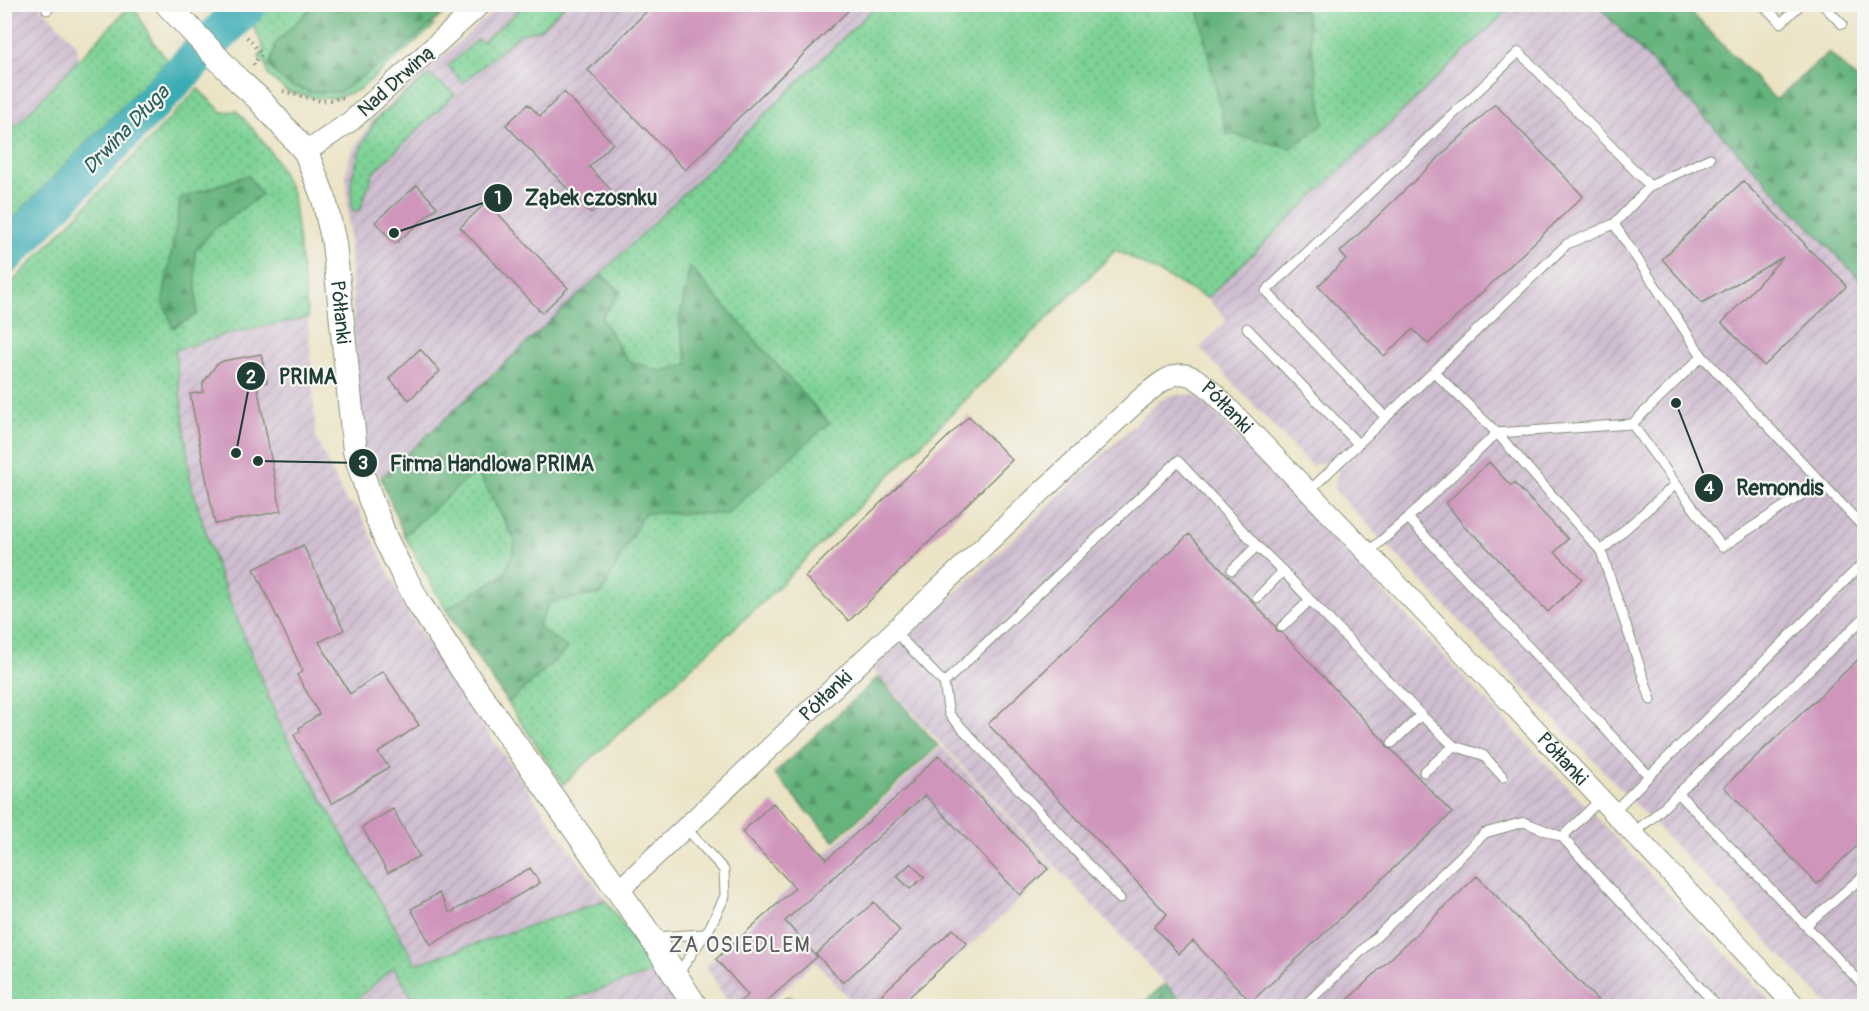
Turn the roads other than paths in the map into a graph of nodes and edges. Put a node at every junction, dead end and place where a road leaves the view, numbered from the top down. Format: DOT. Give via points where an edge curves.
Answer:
graph roads {
  1 [pos="481,4"];
  2 [pos="1762,4"];
  3 [pos="1802,4"];
  4 [pos="1822,4"];
  5 [pos="172,10"];
  6 [pos="1842,24"];
  7 [pos="306,152"];
  8 [pos="1710,158"];
  9 [pos="1650,186"];
  10 [pos="1614,224"];
  11 [pos="1247,328"];
  12 [pos="1702,356"];
  13 [pos="1434,372"];
  14 [pos="1386,418"];
  15 [pos="1632,424"];
  16 [pos="1497,433"];
  17 [pos="1358,444"];
  18 [pos="1821,482"];
  19 [pos="1676,484"];
  20 [pos="1308,492"];
  21 [pos="1408,518"];
  22 [pos="1864,528"];
  23 [pos="1257,546"];
  24 [pos="1601,551"];
  25 [pos="1367,553"];
  26 [pos="1864,562"];
  27 [pos="1232,570"];
  28 [pos="1283,571"];
  29 [pos="1257,598"];
  30 [pos="1310,600"];
  31 [pos="1864,618"];
  32 [pos="1282,627"];
  33 [pos="894,631"];
  34 [pos="944,683"];
  35 [pos="1650,700"];
  36 [pos="1421,715"];
  37 [pos="1392,743"];
  38 [pos="1454,746"];
  39 [pos="1424,772"];
  40 [pos="1649,776"];
  41 [pos="1503,777"];
  42 [pos="1678,793"];
  43 [pos="1607,806"];
  44 [pos="685,827"];
  45 [pos="1632,833"];
  46 [pos="1562,837"];
  47 [pos="1861,878"];
  48 [pos="618,891"];
  49 [pos="1120,899"];
  50 [pos="1806,925"];
  51 [pos="705,934"];
  52 [pos="651,937"];
  53 [pos="677,976"];
  54 [pos="1864,986"];
  55 [pos="695,1006"];
  56 [pos="1304,1006"];
  57 [pos="1717,1006"];
  58 [pos="1795,1006"];
  1 -- 7 [label="street, Nad Drwiną" via="351,121"];
  2 -- 3 [label="lane" via="1781,23"];
  4 -- 6 [label="lane"];
  5 -- 7 [label="street, Półłanki"];
  7 -- 48 [label="street, Półłanki" via="324,199 334,243 355,451 386,540 418,602 451,652"];
  8 -- 9 [label="lane"];
  9 -- 10 [label="lane"];
  9 -- 14 [label="lane" via="1519,52 1266,291"];
  10 -- 12 [label="lane"];
  10 -- 13 [label="lane" via="1567,244"];
  11 -- 17 [label="lane"];
  12 -- 15 [label="lane"];
  12 -- 18 [label="lane"];
  13 -- 14 [label="lane"];
  13 -- 16 [label="lane"];
  14 -- 17 [label="lane"];
  15 -- 16 [label="lane"];
  15 -- 19 [label="lane"];
  16 -- 21 [label="lane"];
  16 -- 24 [label="lane"];
  17 -- 20 [label="lane"];
  18 -- 19 [label="lane" via="1722,547"];
  18 -- 22 [label="lane"];
  19 -- 24 [label="lane"];
  20 -- 25 [label="street, Półłanki"];
  20 -- 33 [label="street, Półłanki" via="1206,385 1191,375 1176,373 1141,398"];
  21 -- 25 [label="lane"];
  21 -- 40 [label="lane"];
  23 -- 27 [label="lane"];
  23 -- 28 [label="lane"];
  23 -- 34 [label="lane" via="1178,461"];
  24 -- 35 [label="lane"];
  25 -- 43 [label="street, Półłanki"];
  26 -- 40 [label="lane"];
  28 -- 29 [label="lane"];
  28 -- 30 [label="lane"];
  30 -- 32 [label="lane"];
  30 -- 36 [label="lane"];
  31 -- 42 [label="lane"];
  33 -- 34 [label="lane"];
  33 -- 44 [label="street, Półłanki"];
  34 -- 49 [label="lane" via="949,714"];
  36 -- 37 [label="lane"];
  36 -- 38 [label="lane"];
  38 -- 39 [label="lane"];
  38 -- 41 [label="lane" via="1483,755"];
  40 -- 43 [label="lane"];
  42 -- 45 [label="lane"];
  42 -- 50 [label="lane"];
  43 -- 45 [label="street, Półłanki"];
  43 -- 46 [label="lane"];
  44 -- 48 [label="street, Półłanki"];
  44 -- 51 [label="lane" via="724,870 725,896"];
  45 -- 58 [label="street, Półłanki"];
  46 -- 56 [label="lane" via="1524,822 1485,833"];
  46 -- 57 [label="lane"];
  47 -- 50 [label="lane"];
  48 -- 52 [label="street, Półłanki"];
  50 -- 54 [label="lane"];
  51 -- 52 [label="lane"];
  51 -- 53 [label="lane"];
  52 -- 53 [label="street, Półłanki"];
  53 -- 55 [label="street, Półłanki"];
}
